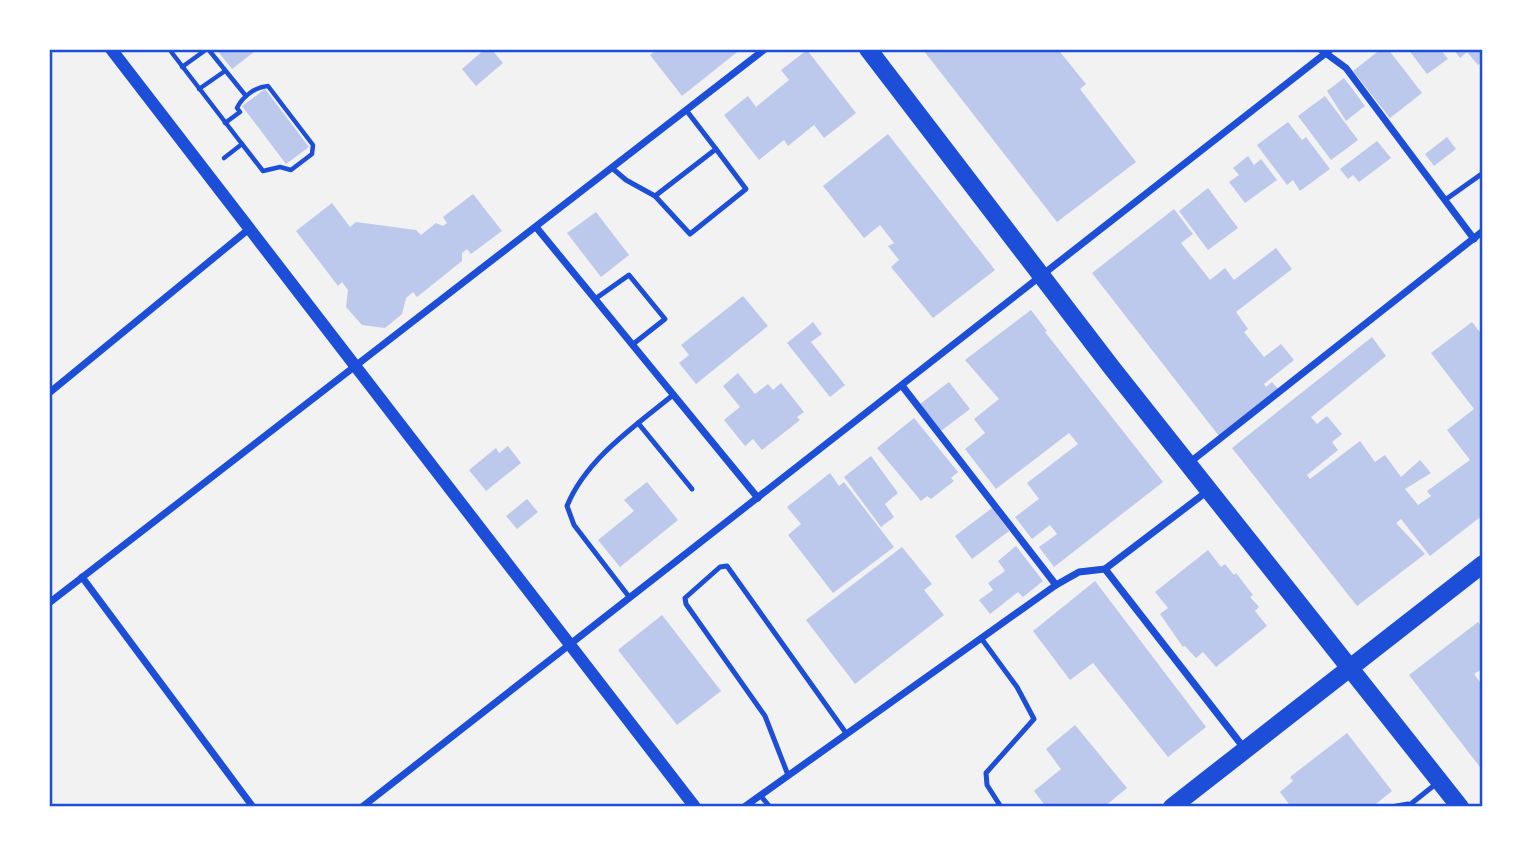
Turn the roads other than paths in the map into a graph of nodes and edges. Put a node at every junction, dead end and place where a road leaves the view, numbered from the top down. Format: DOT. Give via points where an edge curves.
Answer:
graph roads {
  1 [pos="111,49"];
  2 [pos="765,49"];
  3 [pos="868,49"];
  4 [pos="1325,51"];
  5 [pos="687,110"];
  6 [pos="716,149"];
  7 [pos="612,168"];
  8 [pos="1483,173"];
  9 [pos="654,196"];
  10 [pos="1445,200"];
  11 [pos="536,227"];
  12 [pos="249,229"];
  13 [pos="1483,231"];
  14 [pos="1474,239"];
  15 [pos="1041,275"];
  16 [pos="595,299"];
  17 [pos="632,345"];
  18 [pos="355,366"];
  19 [pos="903,387"];
  20 [pos="49,393"];
  21 [pos="673,395"];
  22 [pos="638,423"];
  23 [pos="1188,464"];
  24 [pos="692,489"];
  25 [pos="1209,489"];
  26 [pos="758,499"];
  27 [pos="1483,564"];
  28 [pos="1105,569"];
  29 [pos="82,577"];
  30 [pos="1056,585"];
  31 [pos="630,598"];
  32 [pos="49,603"];
  33 [pos="981,638"];
  34 [pos="570,645"];
  35 [pos="1349,667"];
  36 [pos="846,733"];
  37 [pos="1246,749"];
  38 [pos="788,775"];
  39 [pos="1440,781"];
  40 [pos="760,795"];
  41 [pos="1409,806"];
  42 [pos="253,807"];
  43 [pos="362,807"];
  44 [pos="695,807"];
  45 [pos="744,807"];
  46 [pos="770,807"];
  47 [pos="1001,807"];
  48 [pos="1172,807"];
  49 [pos="1391,807"];
  50 [pos="1460,807"];
  1 -- 12 [label="street"];
  2 -- 5 [label="street"];
  3 -- 15 [label="main road"];
  4 -- 10 [label="street" via="1346,68"];
  4 -- 15 [label="street"];
  5 -- 6 [label="lane"];
  5 -- 7 [label="street"];
  6 -- 9 [label="lane"];
  6 -- 9 [label="lane" via="746,189 690,234"];
  7 -- 9 [label="lane"];
  7 -- 11 [label="street"];
  8 -- 10 [label="lane"];
  10 -- 14 [label="street"];
  11 -- 16 [label="street"];
  11 -- 18 [label="street"];
  12 -- 18 [label="street"];
  12 -- 20 [label="street"];
  13 -- 14 [label="street"];
  14 -- 23 [label="street"];
  15 -- 19 [label="street"];
  15 -- 23 [label="main road"];
  16 -- 17 [label="street"];
  16 -- 17 [label="lane" via="629,275 665,319"];
  17 -- 21 [label="street"];
  18 -- 29 [label="street"];
  18 -- 34 [label="street"];
  19 -- 26 [label="street"];
  19 -- 30 [label="street"];
  21 -- 22 [label="lane"];
  21 -- 26 [label="street"];
  22 -- 24 [label="lane"];
  22 -- 31 [label="lane" via="575,486 566,506 574,526"];
  23 -- 25 [label="main road"];
  25 -- 28 [label="street"];
  25 -- 35 [label="main road"];
  26 -- 31 [label="street"];
  27 -- 35 [label="main road"];
  28 -- 30 [label="street" via="1079,572"];
  28 -- 37 [label="street"];
  29 -- 32 [label="street"];
  29 -- 42 [label="street"];
  30 -- 33 [label="street"];
  31 -- 34 [label="street"];
  33 -- 36 [label="street"];
  33 -- 47 [label="lane" via="1034,719 986,774 987,785"];
  34 -- 43 [label="street"];
  34 -- 44 [label="street"];
  35 -- 37 [label="main road"];
  35 -- 39 [label="main road"];
  36 -- 38 [label="street"];
  36 -- 38 [label="lane" via="727,566 720,567 685,598 686,604 765,716"];
  37 -- 48 [label="main road"];
  38 -- 40 [label="street"];
  39 -- 41 [label="lane"];
  39 -- 50 [label="main road"];
  40 -- 45 [label="street"];
  40 -- 46 [label="lane"];
  41 -- 49 [label="lane"];
}
